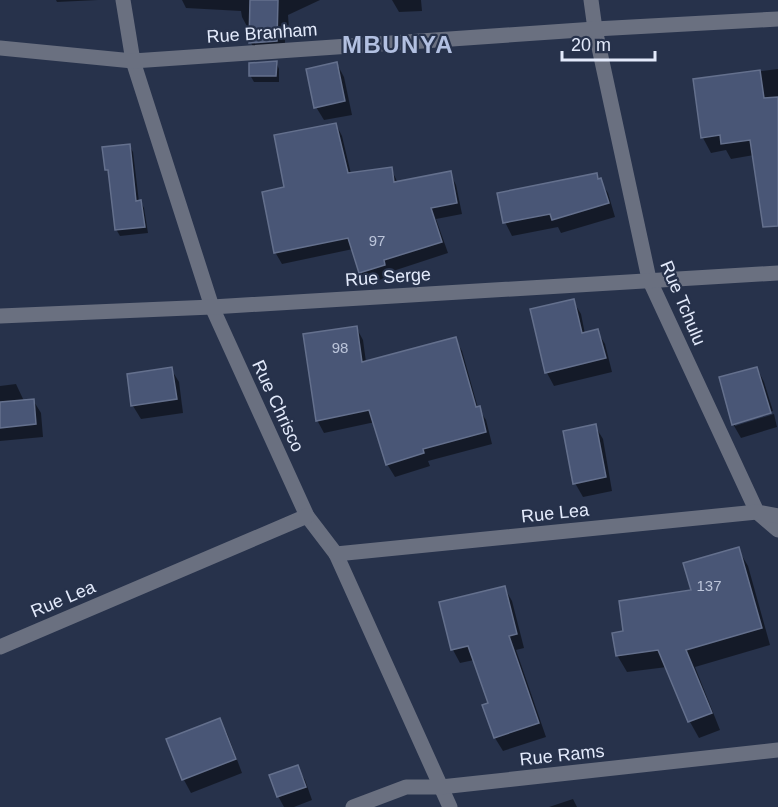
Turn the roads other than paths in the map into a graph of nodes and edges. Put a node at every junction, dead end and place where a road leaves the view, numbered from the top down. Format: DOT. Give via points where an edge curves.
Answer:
graph roads {
  1 [pos="123,0"];
  2 [pos="591,0"];
  3 [pos="778,19"];
  4 [pos="595,29"];
  5 [pos="0,48"];
  6 [pos="133,61"];
  7 [pos="778,273"];
  8 [pos="649,279"];
  9 [pos="212,308"];
  10 [pos="0,316"];
  11 [pos="757,512"];
  12 [pos="307,516"];
  13 [pos="778,516"];
  14 [pos="778,530"];
  15 [pos="336,554"];
  16 [pos="0,648"];
  17 [pos="778,750"];
  18 [pos="441,787"];
  19 [pos="353,807"];
  20 [pos="450,807"];
  1 -- 6 [label="street, Rue Chrisco"];
  2 -- 4 [label="street, Rue Tchulu"];
  3 -- 4 [label="street, Rue Branham"];
  4 -- 6 [label="street, Rue Branham"];
  4 -- 8 [label="street, Rue Tchulu"];
  5 -- 6 [label="street, Rue Branham"];
  6 -- 9 [label="street, Rue Chrisco"];
  7 -- 8 [label="street, Rue Serge"];
  8 -- 9 [label="street, Rue Serge"];
  8 -- 11 [label="street, Rue Tchulu"];
  9 -- 10 [label="street, Rue Serge"];
  9 -- 12 [label="street, Rue Chrisco"];
  11 -- 13 [label="street, Rue Lea"];
  11 -- 14 [label="street, Rue Tchulu"];
  11 -- 15 [label="street, Rue Lea"];
  12 -- 15 [label="street, Rue Chrisco"];
  12 -- 16 [label="street, Rue Lea"];
  15 -- 18 [label="street, Rue Chrisco"];
  17 -- 18 [label="street, Rue Rams"];
  18 -- 19 [label="street, Rue Rams" via="406,787"];
  18 -- 20 [label="street, Rue Chrisco"];
}
